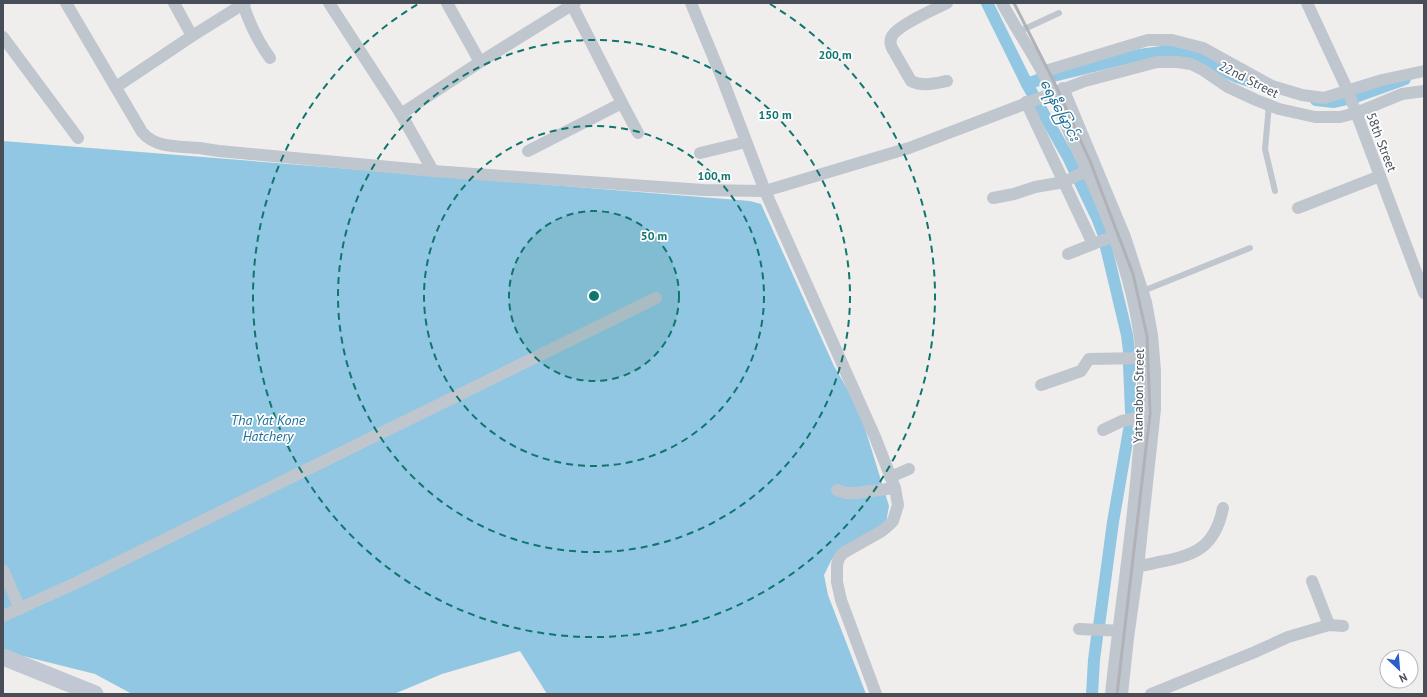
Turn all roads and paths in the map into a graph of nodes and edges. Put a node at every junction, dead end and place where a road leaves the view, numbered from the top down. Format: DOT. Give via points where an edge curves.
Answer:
graph roads {
  1 [pos="66,3"];
  2 [pos="174,3"];
  3 [pos="328,3"];
  4 [pos="447,3"];
  5 [pos="691,3"];
  6 [pos="1002,3"];
  7 [pos="1307,3"];
  8 [pos="244,4"];
  9 [pos="573,4"];
  10 [pos="943,4"];
  11 [pos="1059,13"];
  12 [pos="1018,32"];
  13 [pos="192,36"];
  14 [pos="3,37"];
  15 [pos="270,58"];
  16 [pos="480,62"];
  17 [pos="1424,71"];
  18 [pos="1043,73"];
  19 [pos="947,81"];
  20 [pos="116,87"];
  21 [pos="1052,90"];
  22 [pos="1424,90"];
  23 [pos="1029,101"];
  24 [pos="1352,101"];
  25 [pos="622,103"];
  26 [pos="1269,105"];
  27 [pos="401,114"];
  28 [pos="638,133"];
  29 [pos="78,138"];
  30 [pos="746,142"];
  31 [pos="528,151"];
  32 [pos="700,153"];
  33 [pos="433,171"];
  34 [pos="1077,176"];
  35 [pos="1380,176"];
  36 [pos="765,190"];
  37 [pos="1275,192"];
  38 [pos="993,198"];
  39 [pos="1298,208"];
  40 [pos="1104,239"];
  41 [pos="1250,248"];
  42 [pos="1068,254"];
  43 [pos="1142,291"];
  44 [pos="1424,293"];
  45 [pos="656,298"];
  46 [pos="1142,358"];
  47 [pos="1041,386"];
  48 [pos="1142,417"];
  49 [pos="1103,430"];
  50 [pos="909,469"];
  51 [pos="893,482"];
  52 [pos="837,490"];
  53 [pos="1141,495"];
  54 [pos="1223,508"];
  55 [pos="1132,566"];
  56 [pos="3,570"];
  57 [pos="1312,581"];
  58 [pos="20,609"];
  59 [pos="3,616"];
  60 [pos="1329,625"];
  61 [pos="1343,626"];
  62 [pos="1079,629"];
  63 [pos="1124,631"];
  64 [pos="3,656"];
  65 [pos="95,694"];
  66 [pos="876,694"];
  67 [pos="1111,694"];
  68 [pos="1122,694"];
  69 [pos="1151,694"];
  1 -- 20 [label="street, 22nd Street"];
  2 -- 13 [label="street"];
  3 -- 27 [label="street"];
  4 -- 16 [label="street"];
  5 -- 30 [label="street"];
  6 -- 12 [label="street"];
  7 -- 24 [label="street, 58th Street"];
  8 -- 13 [label="street"];
  8 -- 15 [label="street" via="254,32"];
  9 -- 16 [label="street"];
  9 -- 25 [label="street"];
  10 -- 19 [label="street" via="893,34 890,44 911,81 916,84"];
  11 -- 12 [label="lane"];
  12 -- 18 [label="street"];
  13 -- 20 [label="street"];
  14 -- 29 [label="street"];
  16 -- 27 [label="street"];
  17 -- 24 [label="street" via="1382,80"];
  18 -- 21 [label="street"];
  18 -- 24 [label="street" via="1148,40 1172,40 1202,48 1272,86 1302,95"];
  20 -- 33 [label="street, 22nd Street" via="146,136 169,147"];
  21 -- 23 [label="street, 22nd Street"];
  21 -- 26 [label="street, 22nd Street" via="1157,62 1177,62 1191,64 1233,89"];
  21 -- 34 [label="street"];
  21 -- 43 [label="street, Yatanabon Street" via="1125,237"];
  22 -- 24 [label="street, 22nd Street"];
  23 -- 34 [label="street"];
  23 -- 36 [label="street, 22nd Street" via="909,148"];
  24 -- 26 [label="street, 22nd Street" via="1340,117 1315,117"];
  24 -- 35 [label="street, 58th Street"];
  25 -- 28 [label="street"];
  25 -- 31 [label="street"];
  26 -- 37 [label="lane" via="1265,149"];
  27 -- 33 [label="street"];
  30 -- 32 [label="street"];
  30 -- 36 [label="street"];
  33 -- 36 [label="street, 22nd Street" via="702,190"];
  34 -- 38 [label="street"];
  34 -- 40 [label="street"];
  34 -- 40 [label="street"];
  35 -- 39 [label="street"];
  35 -- 44 [label="street, 58th Street"];
  36 -- 51 [label="street"];
  40 -- 42 [label="street"];
  40 -- 46 [label="street" via="1133,297"];
  41 -- 43 [label="lane"];
  43 -- 53 [label="street, Yatanabon Street" via="1152,335 1155,409"];
  45 -- 58 [label="street"];
  46 -- 47 [label="street" via="1089,359 1081,371"];
  46 -- 48 [label="street"];
  48 -- 49 [label="street" via="1122,421"];
  48 -- 53 [label="street"];
  50 -- 51 [label="street"];
  51 -- 52 [label="street" via="856,493"];
  51 -- 66 [label="street" via="898,505 893,520 882,531 843,553 837,565 841,600"];
  53 -- 55 [label="street, Yatanabon Street"];
  54 -- 55 [label="street" via="1216,530 1200,549 1177,559"];
  55 -- 63 [label="street, Yatanabon Street"];
  56 -- 58 [label="street"];
  57 -- 60 [label="street"];
  58 -- 59 [label="street"];
  60 -- 61 [label="street"];
  60 -- 69 [label="street" via="1288,637"];
  62 -- 63 [label="street"];
  63 -- 67 [label="street"];
  63 -- 68 [label="street, Yatanabon Street"];
  64 -- 65 [label="street"];
}
